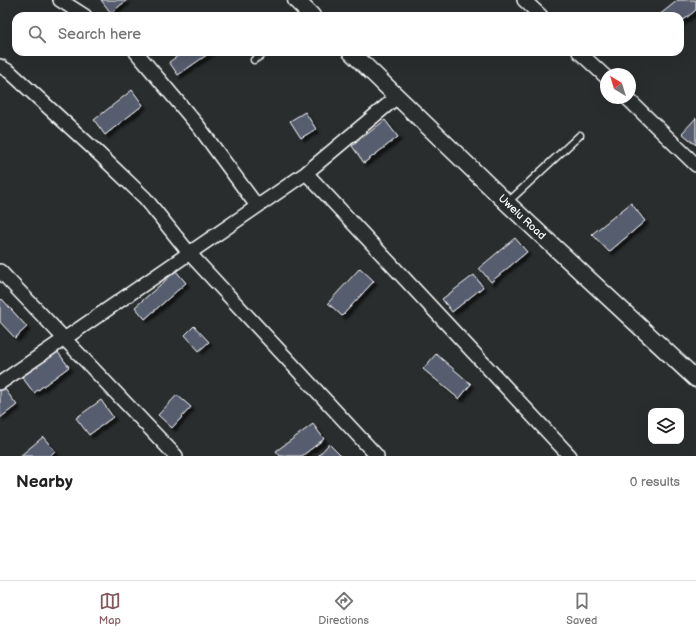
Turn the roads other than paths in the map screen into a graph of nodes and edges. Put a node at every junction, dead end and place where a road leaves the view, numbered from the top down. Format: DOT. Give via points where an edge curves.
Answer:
graph roads {
  1 [pos="60,0"];
  2 [pos="296,0"];
  3 [pos="524,0"];
  4 [pos="79,12"];
  5 [pos="308,12"];
  6 [pos="537,12"];
  7 [pos="139,56"];
  8 [pos="260,56"];
  9 [pos="355,56"];
  10 [pos="583,56"];
  11 [pos="254,60"];
  12 [pos="0,66"];
  13 [pos="600,71"];
  14 [pos="398,96"];
  15 [pos="634,104"];
  16 [pos="580,135"];
  17 [pos="696,165"];
  18 [pos="306,173"];
  19 [pos="507,203"];
  20 [pos="257,206"];
  21 [pos="190,254"];
  22 [pos="0,271"];
  23 [pos="65,339"];
  24 [pos="696,378"];
  25 [pos="0,383"];
  26 [pos="176,456"];
  27 [pos="377,456"];
  28 [pos="570,456"];
  1 -- 4 [label="street"];
  2 -- 5 [label="street"];
  3 -- 6 [label="street"];
  7 -- 20 [label="street" via="199,127"];
  8 -- 11 [label="lane"];
  9 -- 14 [label="street, Uwelu Road"];
  10 -- 13 [label="street"];
  12 -- 21 [label="street" via="10,72 145,198"];
  14 -- 18 [label="street"];
  14 -- 19 [label="street, Uwelu Road"];
  15 -- 17 [label="street"];
  16 -- 19 [label="lane"];
  18 -- 20 [label="street"];
  18 -- 28 [label="street"];
  19 -- 24 [label="street, Uwelu Road"];
  20 -- 21 [label="street"];
  21 -- 23 [label="street"];
  21 -- 27 [label="street"];
  22 -- 23 [label="street"];
  23 -- 25 [label="street"];
  23 -- 26 [label="street"];
}
